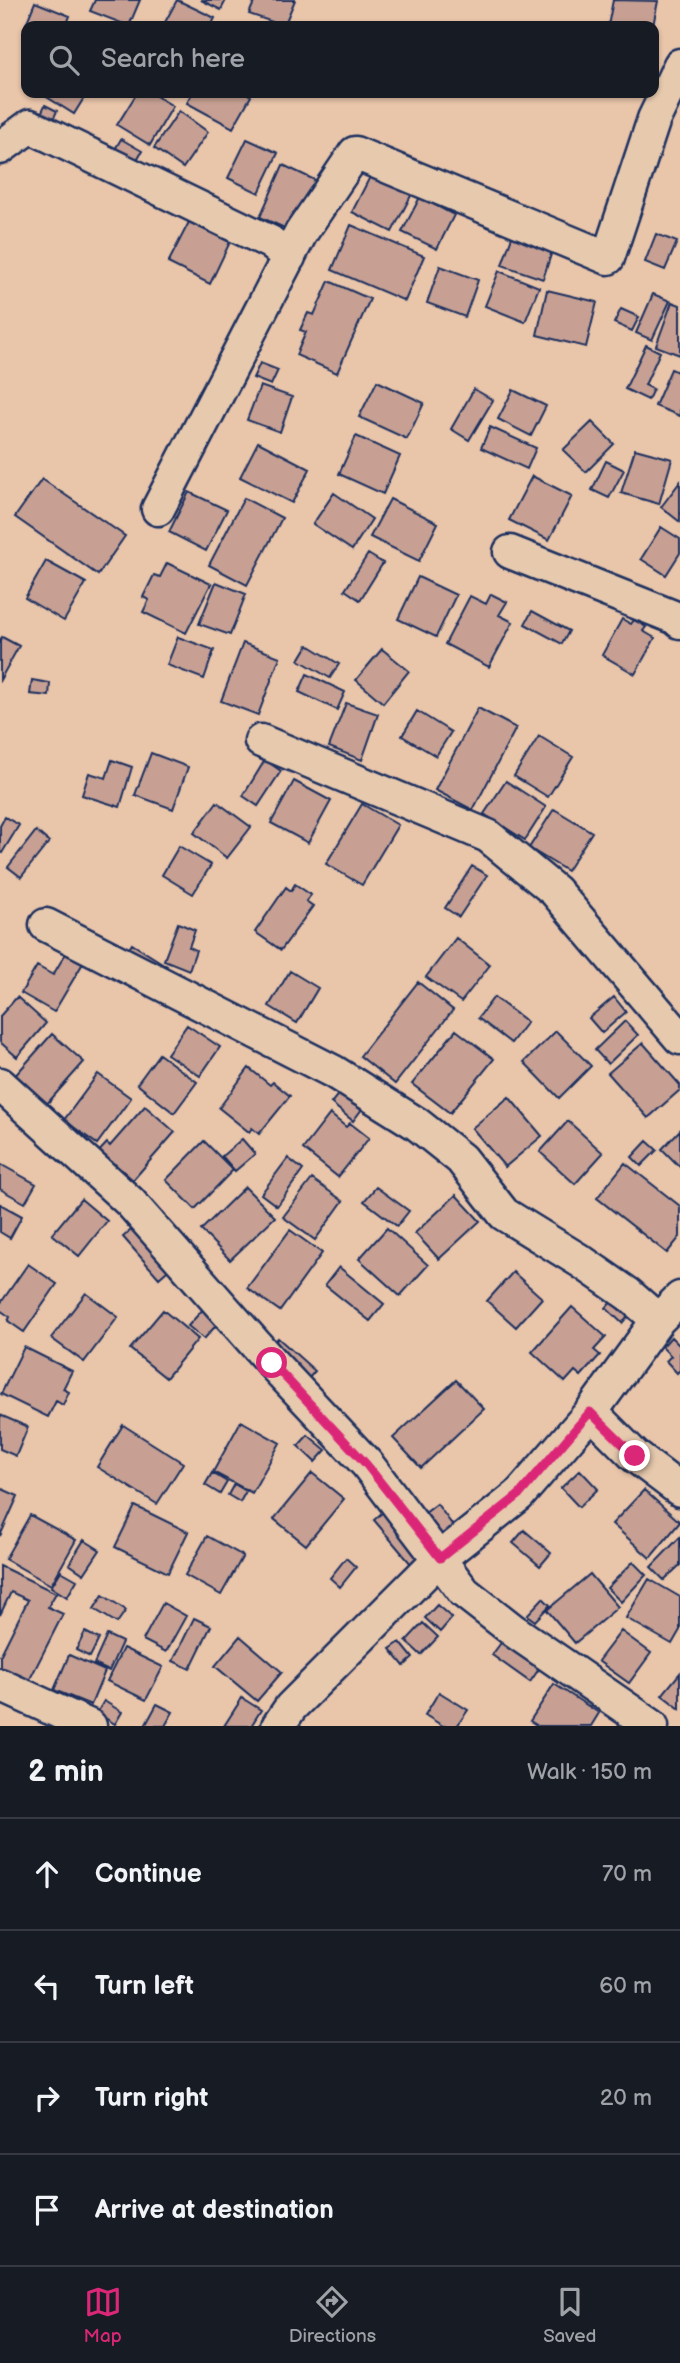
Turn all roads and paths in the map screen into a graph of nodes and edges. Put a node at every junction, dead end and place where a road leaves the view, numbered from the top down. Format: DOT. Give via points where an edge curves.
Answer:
graph roads {
  1 [pos="680,65"];
  2 [pos="0,148"];
  3 [pos="289,257"];
  4 [pos="158,509"];
  5 [pos="510,552"];
  6 [pos="680,622"];
  7 [pos="261,741"];
  8 [pos="46,925"];
  9 [pos="680,1038"];
  10 [pos="0,1084"];
  11 [pos="680,1298"];
  12 [pos="658,1320"];
  13 [pos="590,1412"];
  14 [pos="680,1490"];
  15 [pos="440,1558"];
  16 [pos="0,1685"];
  17 [pos="90,1726"];
  18 [pos="278,1726"];
  19 [pos="652,1726"];
  1 -- 3 [label="street" via="654,119 608,258 355,153"];
  2 -- 3 [label="street" via="30,126 270,242"];
  3 -- 4 [label="street"];
  5 -- 6 [label="street"];
  7 -- 9 [label="street" via="488,836 555,891"];
  8 -- 12 [label="street" via="334,1072 417,1124 461,1160 504,1214 582,1262"];
  10 -- 15 [label="street" via="130,1202 366,1464"];
  11 -- 12 [label="street"];
  12 -- 13 [label="street"];
  13 -- 14 [label="street" via="635,1456"];
  13 -- 15 [label="street" via="519,1495"];
  15 -- 18 [label="street" via="291,1707"];
  15 -- 19 [label="street" via="464,1592 484,1608"];
  16 -- 17 [label="street"];
}
